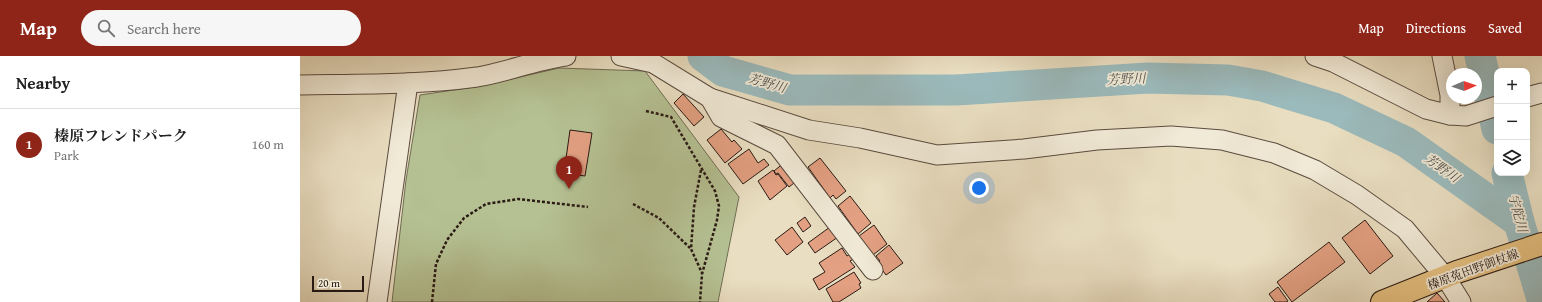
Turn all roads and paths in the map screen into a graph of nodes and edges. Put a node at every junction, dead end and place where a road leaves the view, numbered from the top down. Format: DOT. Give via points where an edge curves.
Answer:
graph roads {
  1 [pos="566,56"];
  2 [pos="621,56"];
  3 [pos="624,56"];
  4 [pos="1315,56"];
  5 [pos="1442,56"];
  6 [pos="408,83"];
  7 [pos="300,86"];
  8 [pos="710,98"];
  9 [pos="1494,107"];
  10 [pos="646,111"];
  11 [pos="1458,115"];
  12 [pos="702,169"];
  13 [pos="633,204"];
  14 [pos="588,207"];
  15 [pos="1542,244"];
  16 [pos="691,248"];
  17 [pos="873,270"];
  18 [pos="702,274"];
  19 [pos="1452,275"];
  20 [pos="377,302"];
  21 [pos="432,302"];
  22 [pos="700,302"];
  23 [pos="1382,302"];
  24 [pos="1461,302"];
  1 -- 6 [label="street" via="478,76"];
  2 -- 3 [label="street"];
  3 -- 8 [label="street" via="653,63"];
  4 -- 11 [label="street" via="1333,62 1426,109"];
  5 -- 11 [label="street" via="1450,96"];
  6 -- 7 [label="street"];
  6 -- 20 [label="street"];
  8 -- 17 [label="street" via="721,117 778,145"];
  8 -- 19 [label="street" via="808,130 860,138 937,155 1024,149 1097,140 1171,136 1222,140 1274,153 1315,170 1358,195 1405,230"];
  9 -- 11 [label="street"];
  10 -- 12 [label="path" via="671,118"];
  12 -- 16 [label="path" via="694,207"];
  12 -- 18 [label="path" via="715,191 718,206 717,220"];
  13 -- 16 [label="path" via="659,218"];
  14 -- 21 [label="path" via="518,199 486,204 464,218 447,240 436,264"];
  15 -- 19 [label="main road, 榛原菟田野御杖線"];
  16 -- 18 [label="path"];
  18 -- 22 [label="path"];
  19 -- 23 [label="main road, 榛原菟田野御杖線"];
  19 -- 24 [label="street"];
}
